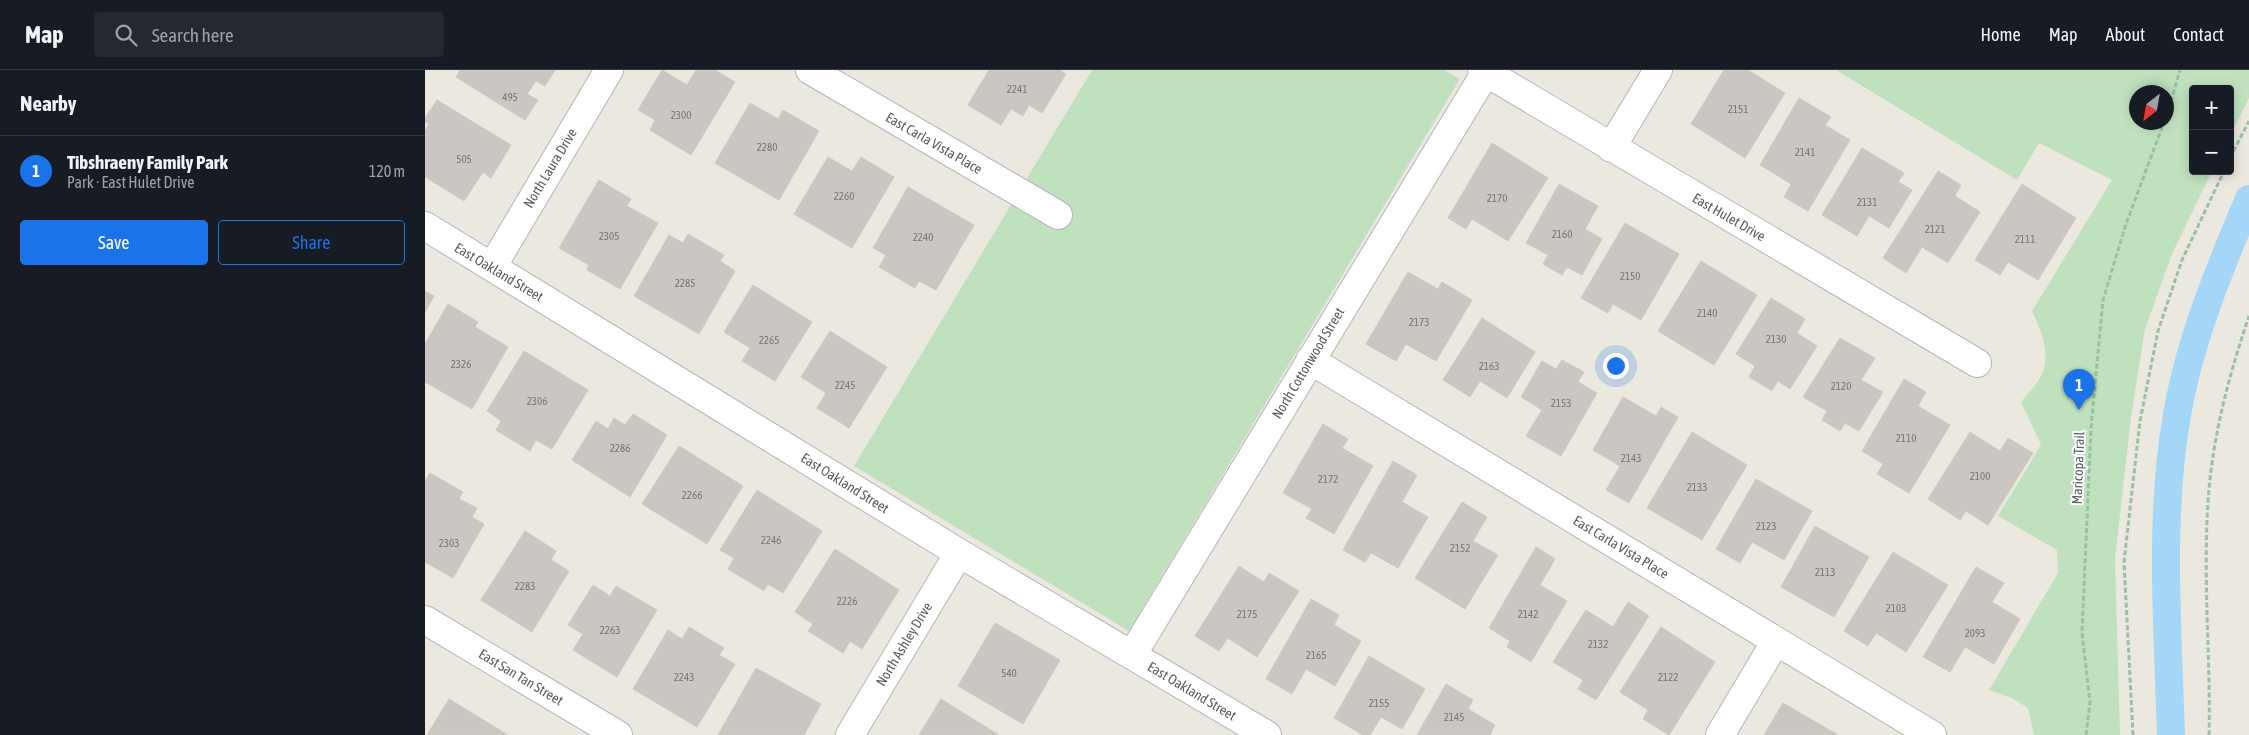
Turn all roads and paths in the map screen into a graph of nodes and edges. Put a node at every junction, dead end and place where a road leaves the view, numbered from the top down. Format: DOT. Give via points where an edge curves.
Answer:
graph roads {
  1 [pos="609,70"];
  2 [pos="810,70"];
  3 [pos="1658,70"];
  4 [pos="2180,70"];
  5 [pos="1484,71"];
  6 [pos="2174,91"];
  7 [pos="2249,121"];
  8 [pos="2161,130"];
  9 [pos="1611,148"];
  10 [pos="2234,150"];
  11 [pos="2222,175"];
  12 [pos="1058,215"];
  13 [pos="425,226"];
  14 [pos="492,267"];
  15 [pos="2249,316"];
  16 [pos="1310,360"];
  17 [pos="1977,363"];
  18 [pos="959,553"];
  19 [pos="425,620"];
  20 [pos="1776,641"];
  21 [pos="1132,655"];
  22 [pos="617,735"];
  23 [pos="850,735"];
  24 [pos="1267,735"];
  25 [pos="1720,735"];
  26 [pos="1933,735"];
  27 [pos="2086,735"];
  28 [pos="2133,735"];
  29 [pos="2209,735"];
  1 -- 14 [label="street, North Laura Drive"];
  2 -- 12 [label="street, East Carla Vista Place"];
  3 -- 9 [label="street"];
  4 -- 6 [label="path"];
  5 -- 9 [label="street, East Hulet Drive"];
  5 -- 16 [label="street, North Cottonwood Street"];
  7 -- 10 [label="path"];
  8 -- 27 [label="path, Maricopa Trail" via="2126,224 2103,300 2091,428 2084,594 2083,633 2090,702"];
  9 -- 17 [label="street, East Hulet Drive"];
  11 -- 28 [label="path" via="2182,260 2158,331 2140,421 2124,562"];
  13 -- 14 [label="street, East Oakland Street"];
  14 -- 18 [label="street, East Oakland Street"];
  15 -- 29 [label="path" via="2223,406 2210,479 2207,567"];
  16 -- 20 [label="street, East Carla Vista Place"];
  16 -- 21 [label="street, North Cottonwood Street"];
  18 -- 21 [label="street, East Oakland Street"];
  18 -- 23 [label="street, North Ashley Drive"];
  19 -- 22 [label="street, East San Tan Street"];
  20 -- 25 [label="street"];
  20 -- 26 [label="street, East Carla Vista Place"];
  21 -- 24 [label="street, East Oakland Street"];
}
